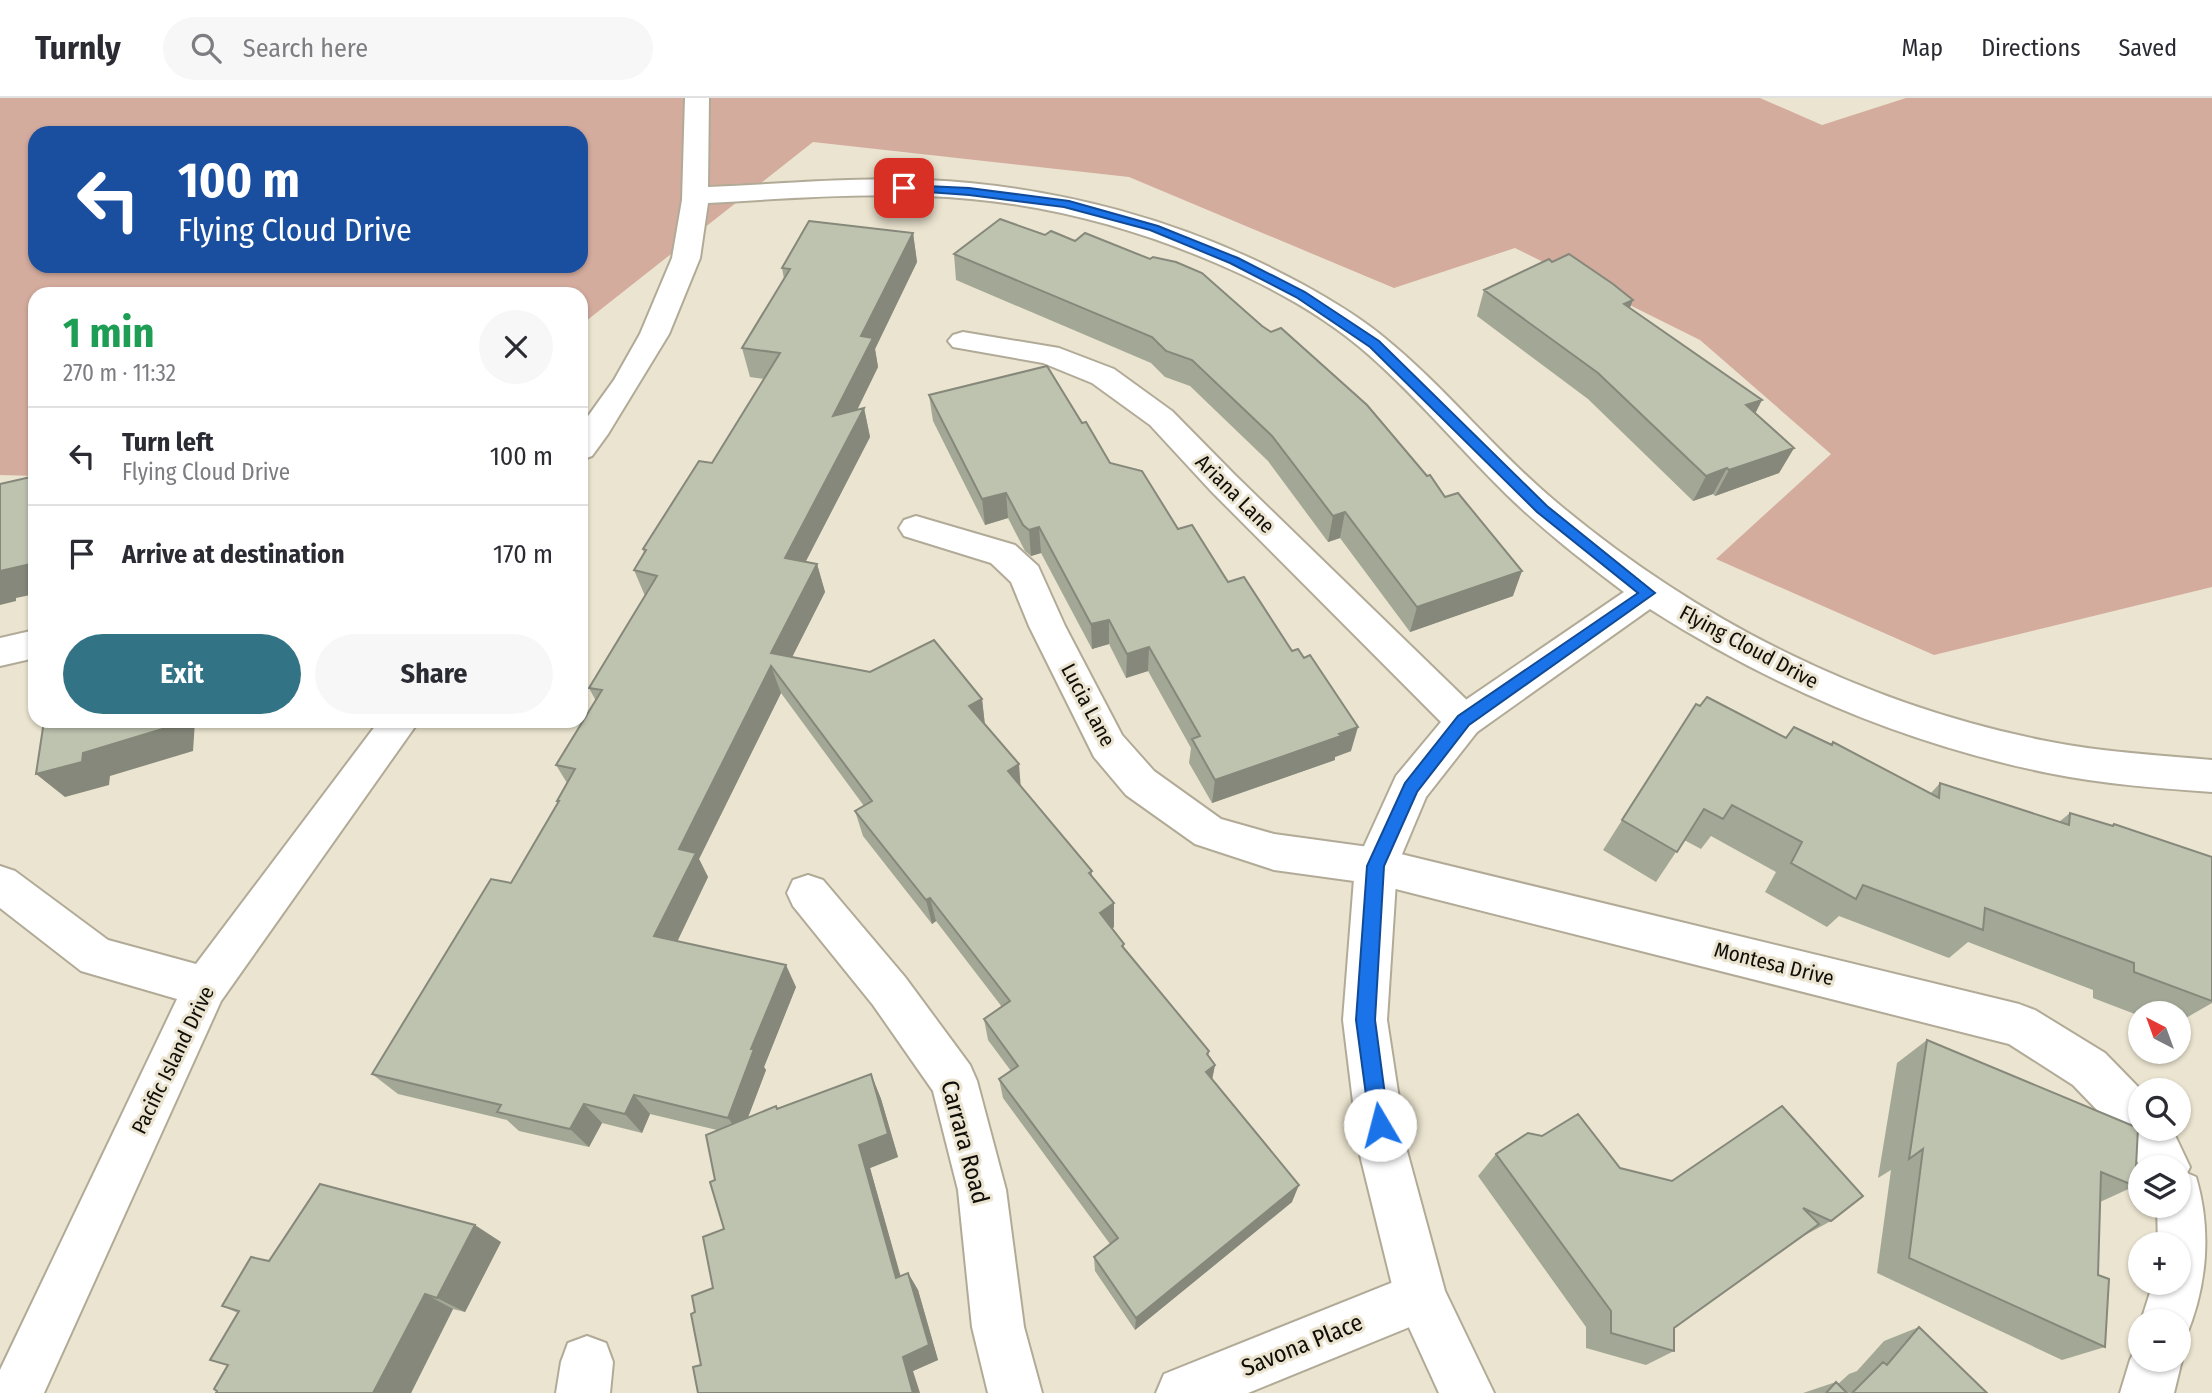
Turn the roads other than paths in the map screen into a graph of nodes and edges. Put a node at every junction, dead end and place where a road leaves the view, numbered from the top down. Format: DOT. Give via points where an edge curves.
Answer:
graph roads {
  1 [pos="697,98"];
  2 [pos="695,196"];
  3 [pos="963,341"];
  4 [pos="588,439"];
  5 [pos="916,528"];
  6 [pos="1648,593"];
  7 [pos="28,646"];
  8 [pos="0,652"];
  9 [pos="1464,720"];
  10 [pos="395,728"];
  11 [pos="2212,776"];
  12 [pos="1376,866"];
  13 [pos="0,884"];
  14 [pos="808,893"];
  15 [pos="205,988"];
  16 [pos="2128,1110"];
  17 [pos="1421,1297"];
  18 [pos="2153,1372"];
  19 [pos="18,1393"];
  20 [pos="1015,1393"];
  21 [pos="1183,1393"];
  22 [pos="1467,1393"];
  23 [pos="2147,1393"];
  1 -- 2 [label="street"];
  2 -- 4 [label="street" via="687,257 656,330 617,400"];
  2 -- 6 [label="street, Flying Cloud Drive" via="882,187 983,193 1065,203 1154,228 1234,261 1300,294 1374,344 1542,509"];
  3 -- 9 [label="street, Ariana Lane" via="1049,355 1103,376 1161,418"];
  5 -- 12 [label="street, Lucia Lane" via="1003,554 1026,575 1108,746 1140,783 1209,832 1274,852"];
  6 -- 9 [label="street"];
  6 -- 11 [label="street, Flying Cloud Drive" via="1773,664 1883,713 2029,754"];
  7 -- 8 [label="street"];
  9 -- 12 [label="street" via="1410,788"];
  10 -- 15 [label="street, Pacific Island Drive"];
  12 -- 16 [label="street, Montesa Drive" via="2019,1025 2089,1069"];
  12 -- 17 [label="street" via="1365,1020 1383,1151"];
  13 -- 15 [label="street" via="96,957"];
  14 -- 20 [label="street, Carrara Road" via="888,990 954,1081 982,1190 998,1327"];
  15 -- 19 [label="street, Pacific Island Drive"];
  17 -- 21 [label="street, Savona Place"];
  17 -- 22 [label="street"];
  18 -- 23 [label="street"];
}
